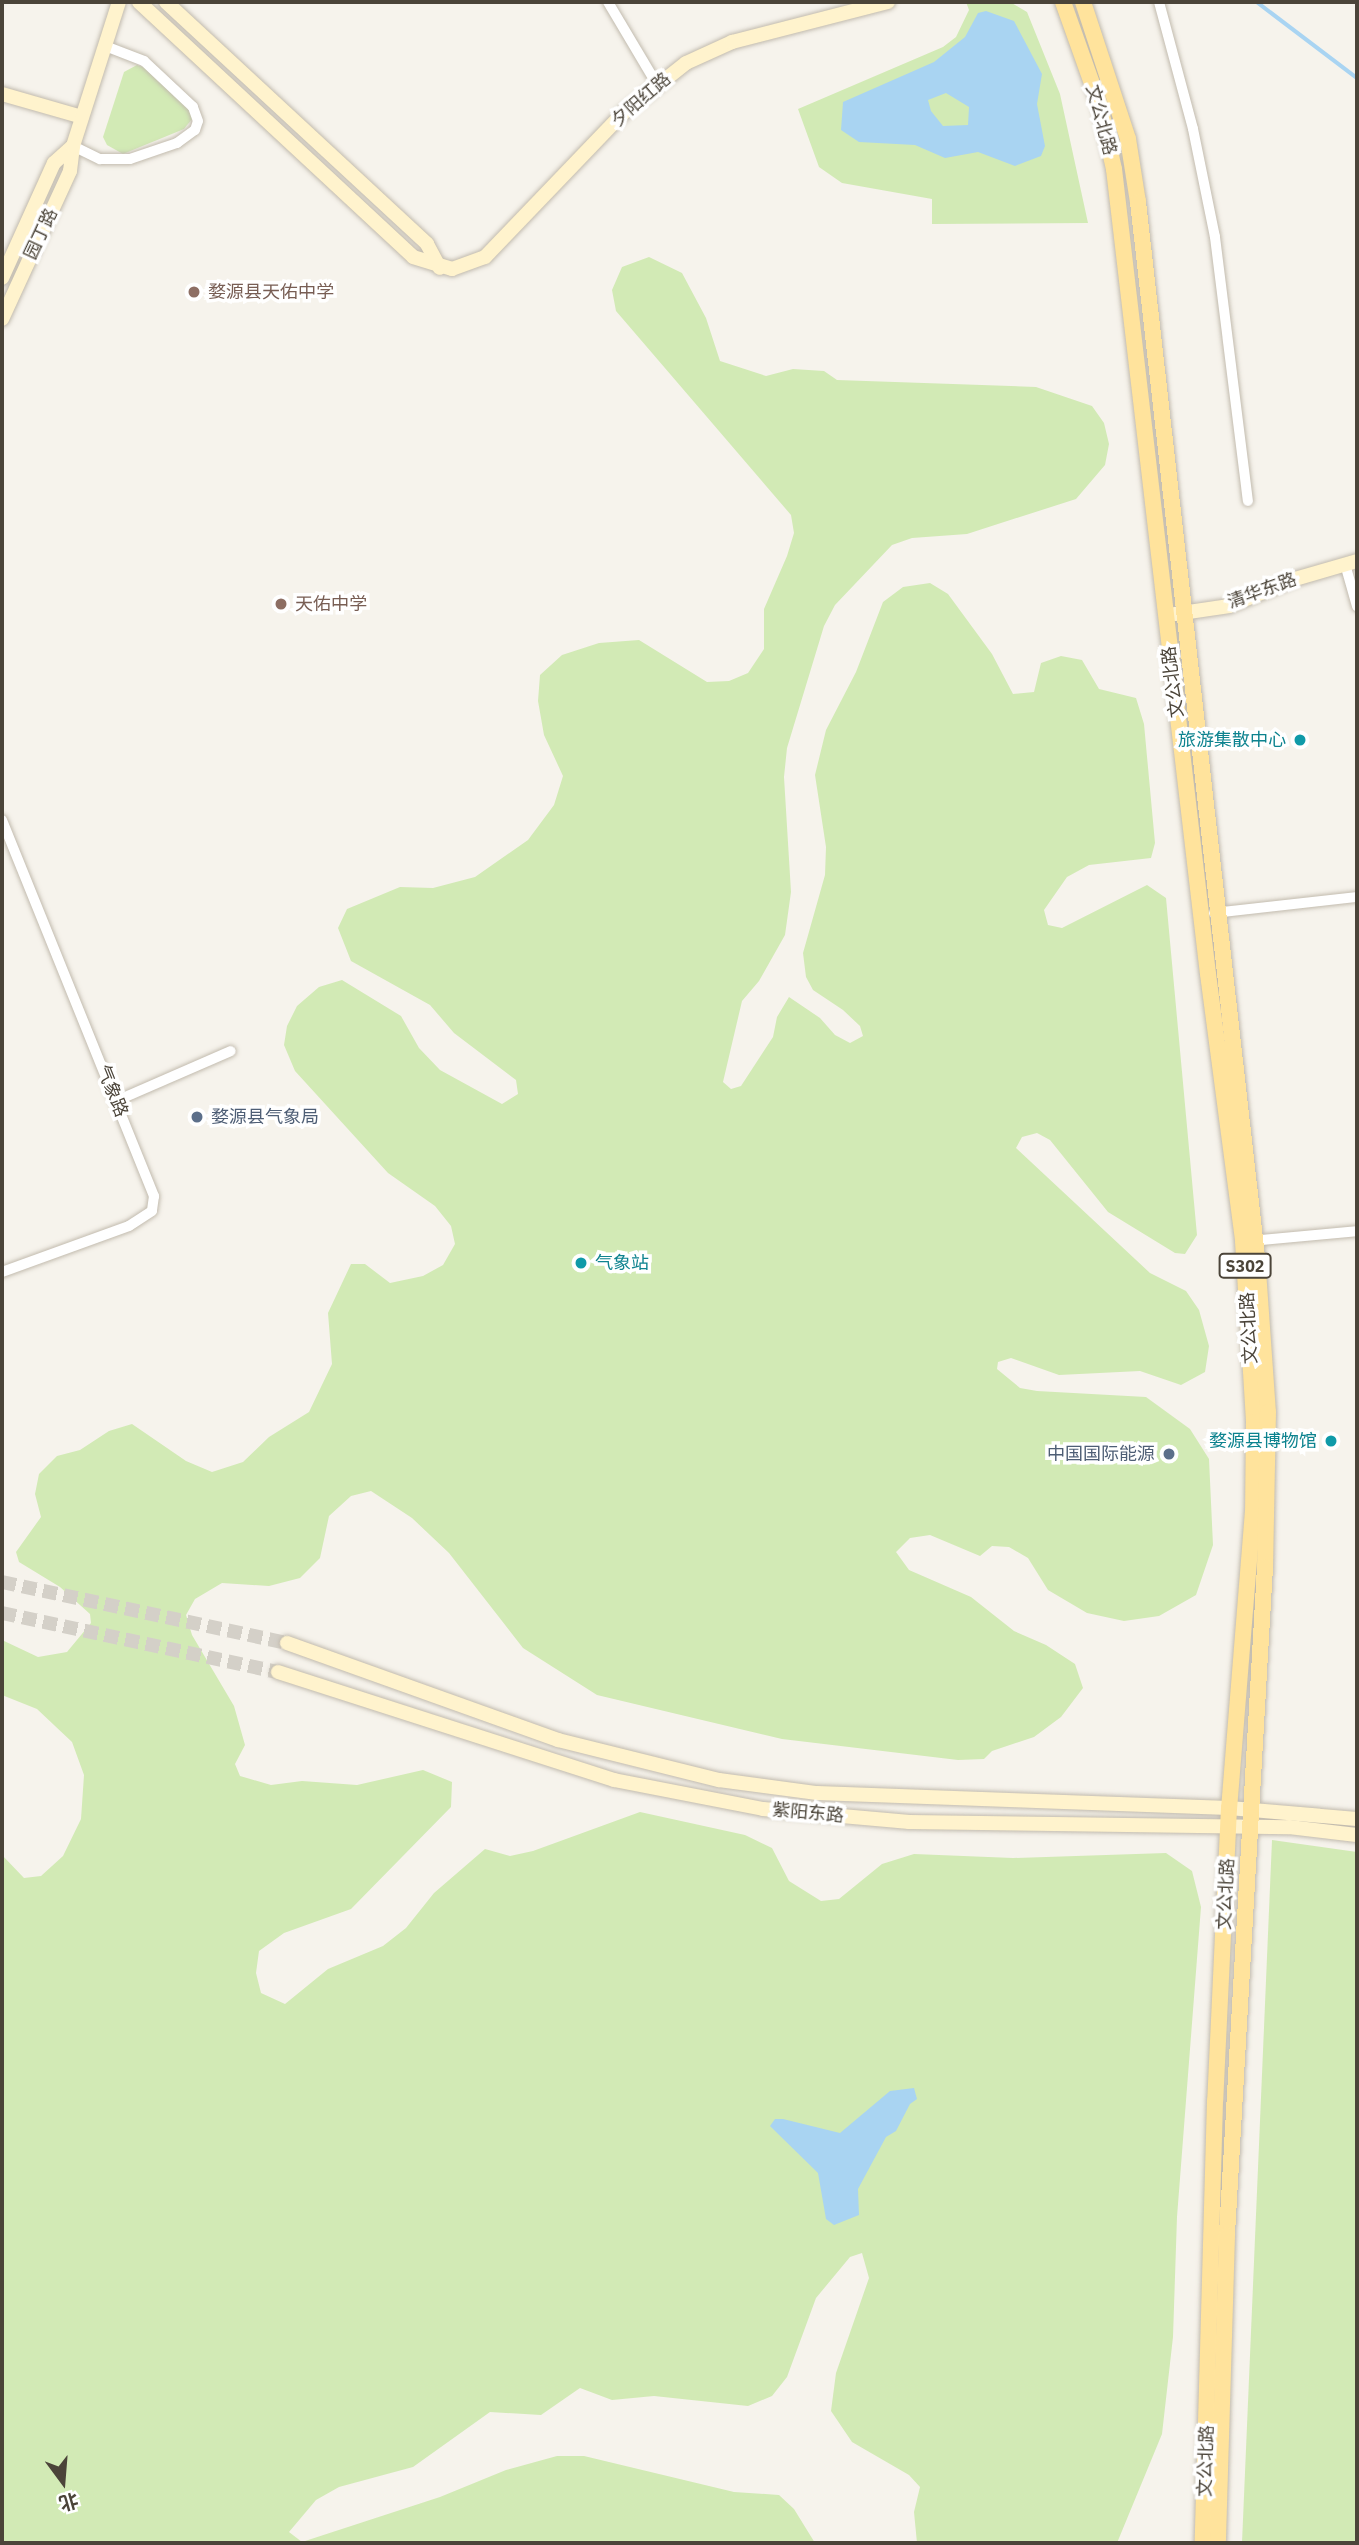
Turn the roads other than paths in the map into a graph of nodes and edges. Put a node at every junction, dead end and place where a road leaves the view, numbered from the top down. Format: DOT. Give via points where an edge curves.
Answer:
graph roads {
  1 [pos="119,2"];
  2 [pos="139,2"];
  3 [pos="166,2"];
  4 [pos="608,2"];
  5 [pos="888,2"];
  6 [pos="1063,2"];
  7 [pos="1083,2"];
  8 [pos="1159,2"];
  9 [pos="105,46"];
  10 [pos="656,83"];
  11 [pos="2,94"];
  12 [pos="82,117"];
  13 [pos="73,146"];
  14 [pos="440,268"];
  15 [pos="2,278"];
  16 [pos="2,319"];
  17 [pos="1248,501"];
  18 [pos="1351,563"];
  19 [pos="1357,606"];
  20 [pos="1186,612"];
  21 [pos="1165,616"];
  22 [pos="2,820"];
  23 [pos="1357,897"];
  24 [pos="1219,913"];
  25 [pos="1201,914"];
  26 [pos="231,1051"];
  27 [pos="116,1101"];
  28 [pos="1357,1231"];
  29 [pos="1249,1241"];
  30 [pos="2,1272"];
  31 [pos="287,1643"];
  32 [pos="278,1672"];
  33 [pos="1229,1808"];
  34 [pos="1248,1818"];
  35 [pos="1357,1819"];
  36 [pos="1229,1826"];
  37 [pos="1357,1835"];
  38 [pos="1203,2543"];
  39 [pos="1218,2543"];
  1 -- 9 [label="main road, 园丁路"];
  2 -- 14 [label="main road" via="413,257"];
  3 -- 14 [label="main road" via="427,244"];
  4 -- 10 [label="street"];
  5 -- 10 [label="main road, 夕阳红路" via="708,51"];
  6 -- 21 [label="main road, 文公北路 / S302" via="1100,106 1114,169"];
  7 -- 20 [label="main road, 文公北路 / S302" via="1128,139"];
  8 -- 17 [label="street" via="1193,129 1215,237"];
  9 -- 12 [label="main road, 园丁路"];
  9 -- 13 [label="street" via="144,61 193,107 198,121 195,130 177,143 130,159 100,159"];
  10 -- 14 [label="main road, 夕阳红路" via="485,257 463,268"];
  11 -- 12 [label="main road"];
  12 -- 13 [label="main road, 园丁路"];
  13 -- 15 [label="main road, 园丁路" via="54,163"];
  13 -- 16 [label="main road, 园丁路" via="70,171"];
  18 -- 19 [label="street"];
  18 -- 20 [label="main road, 清华东路" via="1229,606"];
  20 -- 21 [label="main road, 清华东路"];
  20 -- 24 [label="main road, 文公北路 / S302"];
  21 -- 25 [label="main road, 文公北路 / S302"];
  22 -- 27 [label="street, 气象路"];
  23 -- 24 [label="street"];
  24 -- 25 [label="street"];
  24 -- 29 [label="main road, 文公北路 / S302"];
  25 -- 29 [label="main road, 文公北路 / S302"];
  26 -- 27 [label="street"];
  27 -- 30 [label="street, 气象路" via="153,1196 152,1211 129,1226"];
  28 -- 29 [label="street"];
  29 -- 33 [label="main road, 文公北路 / S302" via="1253,1511"];
  29 -- 34 [label="main road, 文公北路 / S302" via="1268,1412 1265,1567"];
  31 -- 33 [label="main road, 紫阳东路" via="558,1740 719,1780 817,1793"];
  32 -- 36 [label="main road, 紫阳东路" via="614,1780 763,1809 909,1822"];
  33 -- 34 [label="main road, 紫阳东路"];
  33 -- 36 [label="main road, 文公北路 / S302"];
  34 -- 35 [label="main road, 紫阳东路"];
  34 -- 36 [label="main road, 紫阳东路"];
  34 -- 37 [label="main road, 紫阳东路"];
  34 -- 39 [label="main road, 文公北路 / S302" via="1227,2235"];
  36 -- 38 [label="main road, 文公北路 / S302" via="1215,2114"];
}
